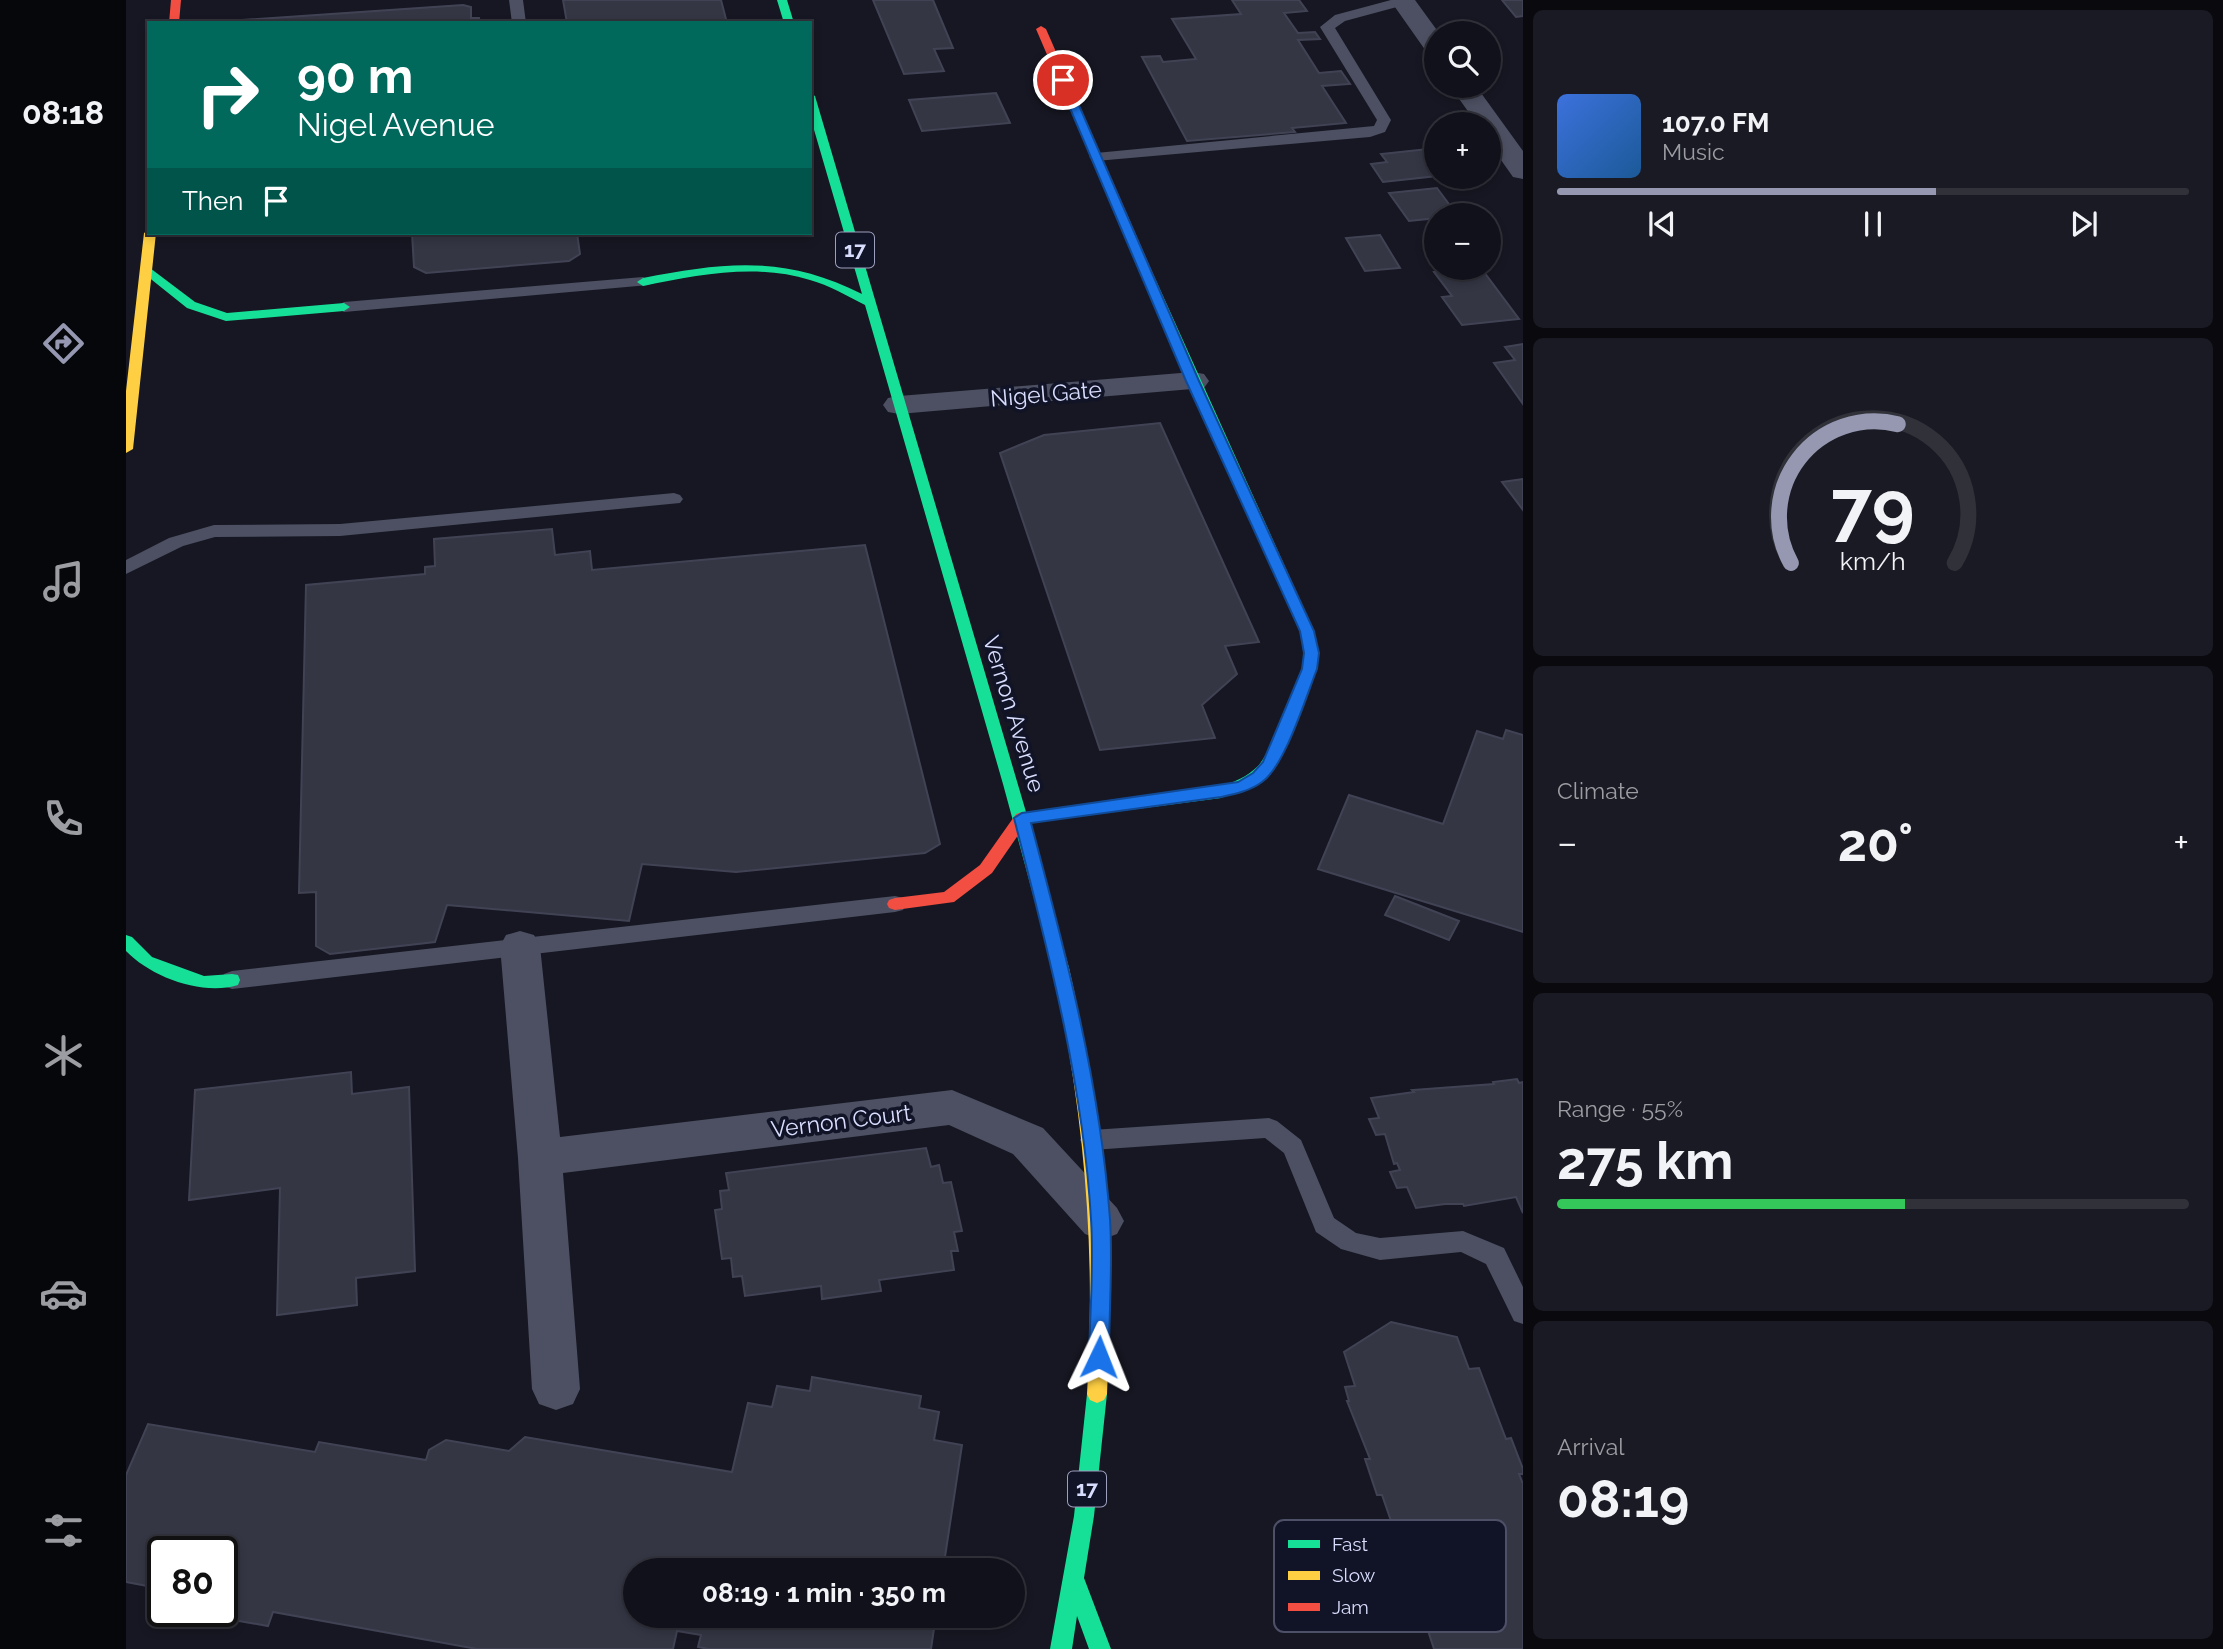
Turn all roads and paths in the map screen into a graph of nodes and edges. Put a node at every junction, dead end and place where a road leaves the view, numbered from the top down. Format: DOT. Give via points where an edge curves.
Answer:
graph roads {
  1 [pos="176,0"];
  2 [pos="516,0"];
  3 [pos="782,0"];
  4 [pos="1403,0"];
  5 [pos="174,21"];
  6 [pos="519,21"];
  7 [pos="788,21"];
  8 [pos="1041,29"];
  9 [pos="1424,30"];
  10 [pos="1471,98"];
  11 [pos="812,103"];
  12 [pos="1096,157"];
  13 [pos="1523,171"];
  14 [pos="150,235"];
  15 [pos="146,269"];
  16 [pos="643,282"];
  17 [pos="871,303"];
  18 [pos="344,307"];
  19 [pos="140,327"];
  20 [pos="126,342"];
  21 [pos="1193,381"];
  22 [pos="899,405"];
  23 [pos="126,449"];
  24 [pos="674,499"];
  25 [pos="126,568"];
  26 [pos="1022,818"];
  27 [pos="895,904"];
  28 [pos="126,941"];
  29 [pos="520,946"];
  30 [pos="232,979"];
  31 [pos="1092,1140"];
  32 [pos="540,1158"];
  33 [pos="1101,1221"];
  34 [pos="1523,1313"];
  35 [pos="556,1389"];
  36 [pos="1074,1582"];
  37 [pos="1061,1649"];
  38 [pos="1100,1649"];
  1 -- 5 [label="main road"];
  2 -- 6 [label="lane"];
  3 -- 7 [label="main road"];
  4 -- 9 [label="street"];
  4 -- 12 [label="lane" via="1340,18 1327,27 1384,120 1380,129"];
  8 -- 12 [label="main road"];
  10 -- 13 [label="street"];
  11 -- 17 [label="main road, Vernon Avenue / 17"];
  12 -- 21 [label="main road"];
  14 -- 15 [label="main road"];
  15 -- 18 [label="main road" via="191,305 226,317"];
  15 -- 19 [label="main road"];
  16 -- 17 [label="main road" via="766,267 813,277"];
  16 -- 18 [label="lane"];
  17 -- 22 [label="main road, Vernon Avenue / 17"];
  19 -- 20 [label="main road"];
  19 -- 23 [label="main road"];
  21 -- 22 [label="street, Nigel Gate"];
  21 -- 26 [label="main road" via="1307,631 1310,669 1270,765 1243,786"];
  22 -- 26 [label="main road, Vernon Avenue / 17"];
  24 -- 25 [label="lane" via="340,530 214,531 176,542"];
  26 -- 27 [label="main road" via="986,869 948,898"];
  26 -- 31 [label="main road, Vernon Avenue / 17" via="1065,984"];
  27 -- 29 [label="lane"];
  28 -- 30 [label="main road" via="146,961 203,983"];
  29 -- 30 [label="lane"];
  29 -- 32 [label="street"];
  31 -- 33 [label="main road, Vernon Avenue / 17"];
  31 -- 34 [label="lane" via="1269,1128 1293,1147 1325,1225 1350,1242 1380,1249 1463,1241 1495,1256"];
  32 -- 33 [label="street, Vernon Court" via="953,1107 1028,1141"];
  32 -- 35 [label="street"];
  33 -- 36 [label="main road, Vernon Avenue / 17" via="1100,1337 1092,1450"];
  36 -- 37 [label="main road, Vernon Avenue / 17"];
  36 -- 38 [label="main road"];
}
